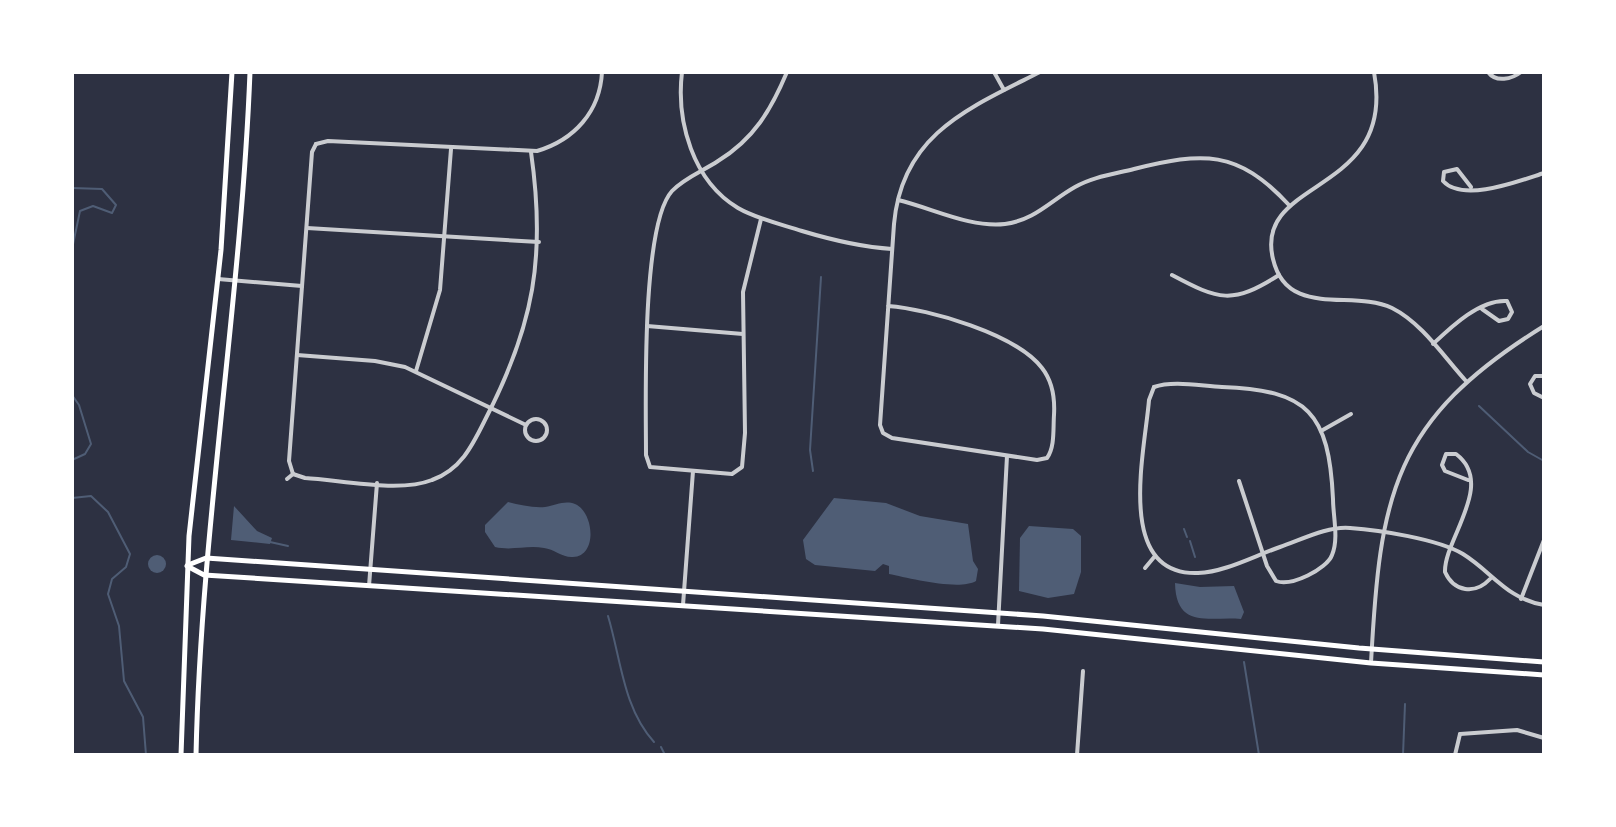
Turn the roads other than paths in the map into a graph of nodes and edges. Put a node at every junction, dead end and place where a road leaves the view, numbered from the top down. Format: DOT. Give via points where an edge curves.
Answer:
graph roads {
  1 [pos="232,72"];
  2 [pos="250,72"];
  3 [pos="602,72"];
  4 [pos="682,72"];
  5 [pos="787,72"];
  6 [pos="994,72"];
  7 [pos="1040,72"];
  8 [pos="1329,72"];
  9 [pos="1346,72"];
  10 [pos="1374,72"];
  11 [pos="1488,72"];
  12 [pos="1521,72"];
  13 [pos="1004,90"];
  14 [pos="310,139"];
  15 [pos="316,144"];
  16 [pos="451,149"];
  17 [pos="531,152"];
  18 [pos="701,172"];
  19 [pos="1544,173"];
  20 [pos="1471,187"];
  21 [pos="898,200"];
  22 [pos="1289,206"];
  23 [pos="761,219"];
  24 [pos="307,228"];
  25 [pos="445,238"];
  26 [pos="539,242"];
  27 [pos="892,249"];
  28 [pos="1172,275"];
  29 [pos="1279,275"];
  30 [pos="218,279"];
  31 [pos="236,281"];
  32 [pos="302,286"];
  33 [pos="888,306"];
  34 [pos="1482,309"];
  35 [pos="647,326"];
  36 [pos="1544,326"];
  37 [pos="743,334"];
  38 [pos="1433,344"];
  39 [pos="297,355"];
  40 [pos="416,371"];
  41 [pos="1544,376"];
  42 [pos="1466,381"];
  43 [pos="1544,398"];
  44 [pos="491,408"];
  45 [pos="1351,414"];
  46 [pos="526,425"];
  47 [pos="1321,431"];
  48 [pos="883,433"];
  49 [pos="877,438"];
  50 [pos="1007,456"];
  51 [pos="1047,458"];
  52 [pos="1051,464"];
  53 [pos="739,470"];
  54 [pos="693,471"];
  55 [pos="293,474"];
  56 [pos="744,476"];
  57 [pos="287,479"];
  58 [pos="1468,480"];
  59 [pos="1239,481"];
  60 [pos="377,483"];
  61 [pos="1334,530"];
  62 [pos="1382,533"];
  63 [pos="1544,540"];
  64 [pos="1451,549"];
  65 [pos="1262,553"];
  66 [pos="1155,556"];
  67 [pos="206,558"];
  68 [pos="187,566"];
  69 [pos="1145,568"];
  70 [pos="370,570"];
  71 [pos="204,575"];
  72 [pos="1490,578"];
  73 [pos="369,586"];
  74 [pos="684,592"];
  75 [pos="1521,599"];
  76 [pos="683,605"];
  77 [pos="1544,605"];
  78 [pos="999,612"];
  79 [pos="998,626"];
  80 [pos="1372,649"];
  81 [pos="1544,662"];
  82 [pos="1371,663"];
  83 [pos="1083,671"];
  84 [pos="1544,675"];
  85 [pos="1544,738"];
  86 [pos="181,755"];
  87 [pos="196,755"];
  88 [pos="1077,755"];
  89 [pos="1455,755"];
  1 -- 30 [label="main road"];
  2 -- 31 [label="main road"];
  3 -- 17 [label="street" via="596,100 582,123 559,143"];
  4 -- 18 [label="street" via="684,121"];
  5 -- 18 [label="street" via="768,114 751,136"];
  6 -- 13 [label="street"];
  7 -- 13 [label="street"];
  8 -- 9 [label="street"];
  10 -- 22 [label="street" via="1377,110 1363,147 1339,172"];
  11 -- 12 [label="street" via="1505,79"];
  13 -- 21 [label="street" via="956,116 930,138 911,166"];
  14 -- 15 [label="street"];
  15 -- 16 [label="street"];
  15 -- 24 [label="street"];
  16 -- 17 [label="street"];
  16 -- 25 [label="street"];
  17 -- 26 [label="street"];
  18 -- 23 [label="street" via="729,202"];
  18 -- 35 [label="street" via="677,186 662,207"];
  19 -- 20 [label="street" via="1493,189"];
  20 -- 20 [label="street" via="1457,169 1444,172 1448,186"];
  21 -- 22 [label="street" via="973,222 1003,224 1036,215 1080,184 1180,158 1215,158 1257,175"];
  21 -- 27 [label="street"];
  22 -- 29 [label="street" via="1271,238"];
  23 -- 27 [label="street" via="848,244"];
  23 -- 37 [label="street" via="746,270"];
  24 -- 25 [label="street"];
  24 -- 32 [label="street"];
  25 -- 26 [label="street"];
  25 -- 40 [label="street" via="436,308"];
  26 -- 44 [label="street" via="525,330"];
  27 -- 33 [label="street"];
  28 -- 29 [label="street" via="1226,297 1247,294"];
  29 -- 38 [label="street" via="1313,300 1373,302 1392,308"];
  30 -- 31 [label="street"];
  30 -- 68 [label="main road"];
  31 -- 32 [label="street"];
  31 -- 67 [label="main road"];
  32 -- 39 [label="street"];
  33 -- 48 [label="street"];
  33 -- 51 [label="street" via="937,312 1022,349 1035,360 1049,379 1054,401"];
  34 -- 34 [label="street" via="1499,321 1512,312 1503,300"];
  34 -- 38 [label="street" via="1462,318"];
  35 -- 37 [label="street"];
  35 -- 54 [label="street" via="646,467"];
  36 -- 42 [label="street"];
  37 -- 53 [label="street" via="745,433"];
  38 -- 42 [label="street"];
  39 -- 40 [label="street" via="375,361"];
  39 -- 55 [label="street" via="289,461"];
  40 -- 44 [label="street"];
  41 -- 43 [label="street" via="1535,376 1530,384"];
  42 -- 62 [label="street" via="1435,415 1407,459"];
  44 -- 46 [label="street"];
  44 -- 60 [label="street" via="467,454 447,474 419,484"];
  45 -- 47 [label="street"];
  46 -- 46 [label="street" via="541,420 546,436 530,440"];
  47 -- 61 [label="street" via="1331,464"];
  47 -- 66 [label="street" via="1299,404 1272,391 1153,385 1140,519"];
  48 -- 49 [label="street"];
  48 -- 50 [label="street"];
  50 -- 51 [label="street"];
  50 -- 78 [label="street"];
  51 -- 52 [label="street"];
  53 -- 54 [label="street"];
  53 -- 56 [label="street"];
  54 -- 74 [label="street"];
  55 -- 57 [label="street"];
  55 -- 60 [label="street"];
  58 -- 58 [label="street" via="1460,457 1446,454 1443,468"];
  58 -- 64 [label="street" via="1469,503"];
  59 -- 65 [label="street"];
  60 -- 70 [label="street"];
  61 -- 62 [label="street"];
  61 -- 65 [label="street"];
  61 -- 65 [label="street" via="1330,559 1296,583 1276,581"];
  62 -- 64 [label="street"];
  62 -- 80 [label="street"];
  63 -- 75 [label="street"];
  64 -- 72 [label="street"];
  64 -- 72 [label="street" via="1444,568 1451,583 1472,590"];
  65 -- 66 [label="street" via="1196,573"];
  66 -- 69 [label="street"];
  67 -- 68 [label="main road"];
  67 -- 70 [label="main road"];
  67 -- 71 [label="main road"];
  68 -- 71 [label="main road"];
  68 -- 86 [label="main road"];
  70 -- 73 [label="street"];
  70 -- 74 [label="main road"];
  71 -- 73 [label="main road"];
  71 -- 87 [label="main road"];
  72 -- 75 [label="street"];
  73 -- 76 [label="main road"];
  74 -- 76 [label="street"];
  74 -- 78 [label="main road"];
  75 -- 77 [label="street"];
  76 -- 79 [label="main road"];
  78 -- 79 [label="street"];
  78 -- 80 [label="main road"];
  79 -- 82 [label="main road"];
  80 -- 81 [label="main road"];
  80 -- 82 [label="street"];
  82 -- 84 [label="main road"];
  83 -- 88 [label="street"];
  85 -- 89 [label="street" via="1530,731 1458,733"];
}
